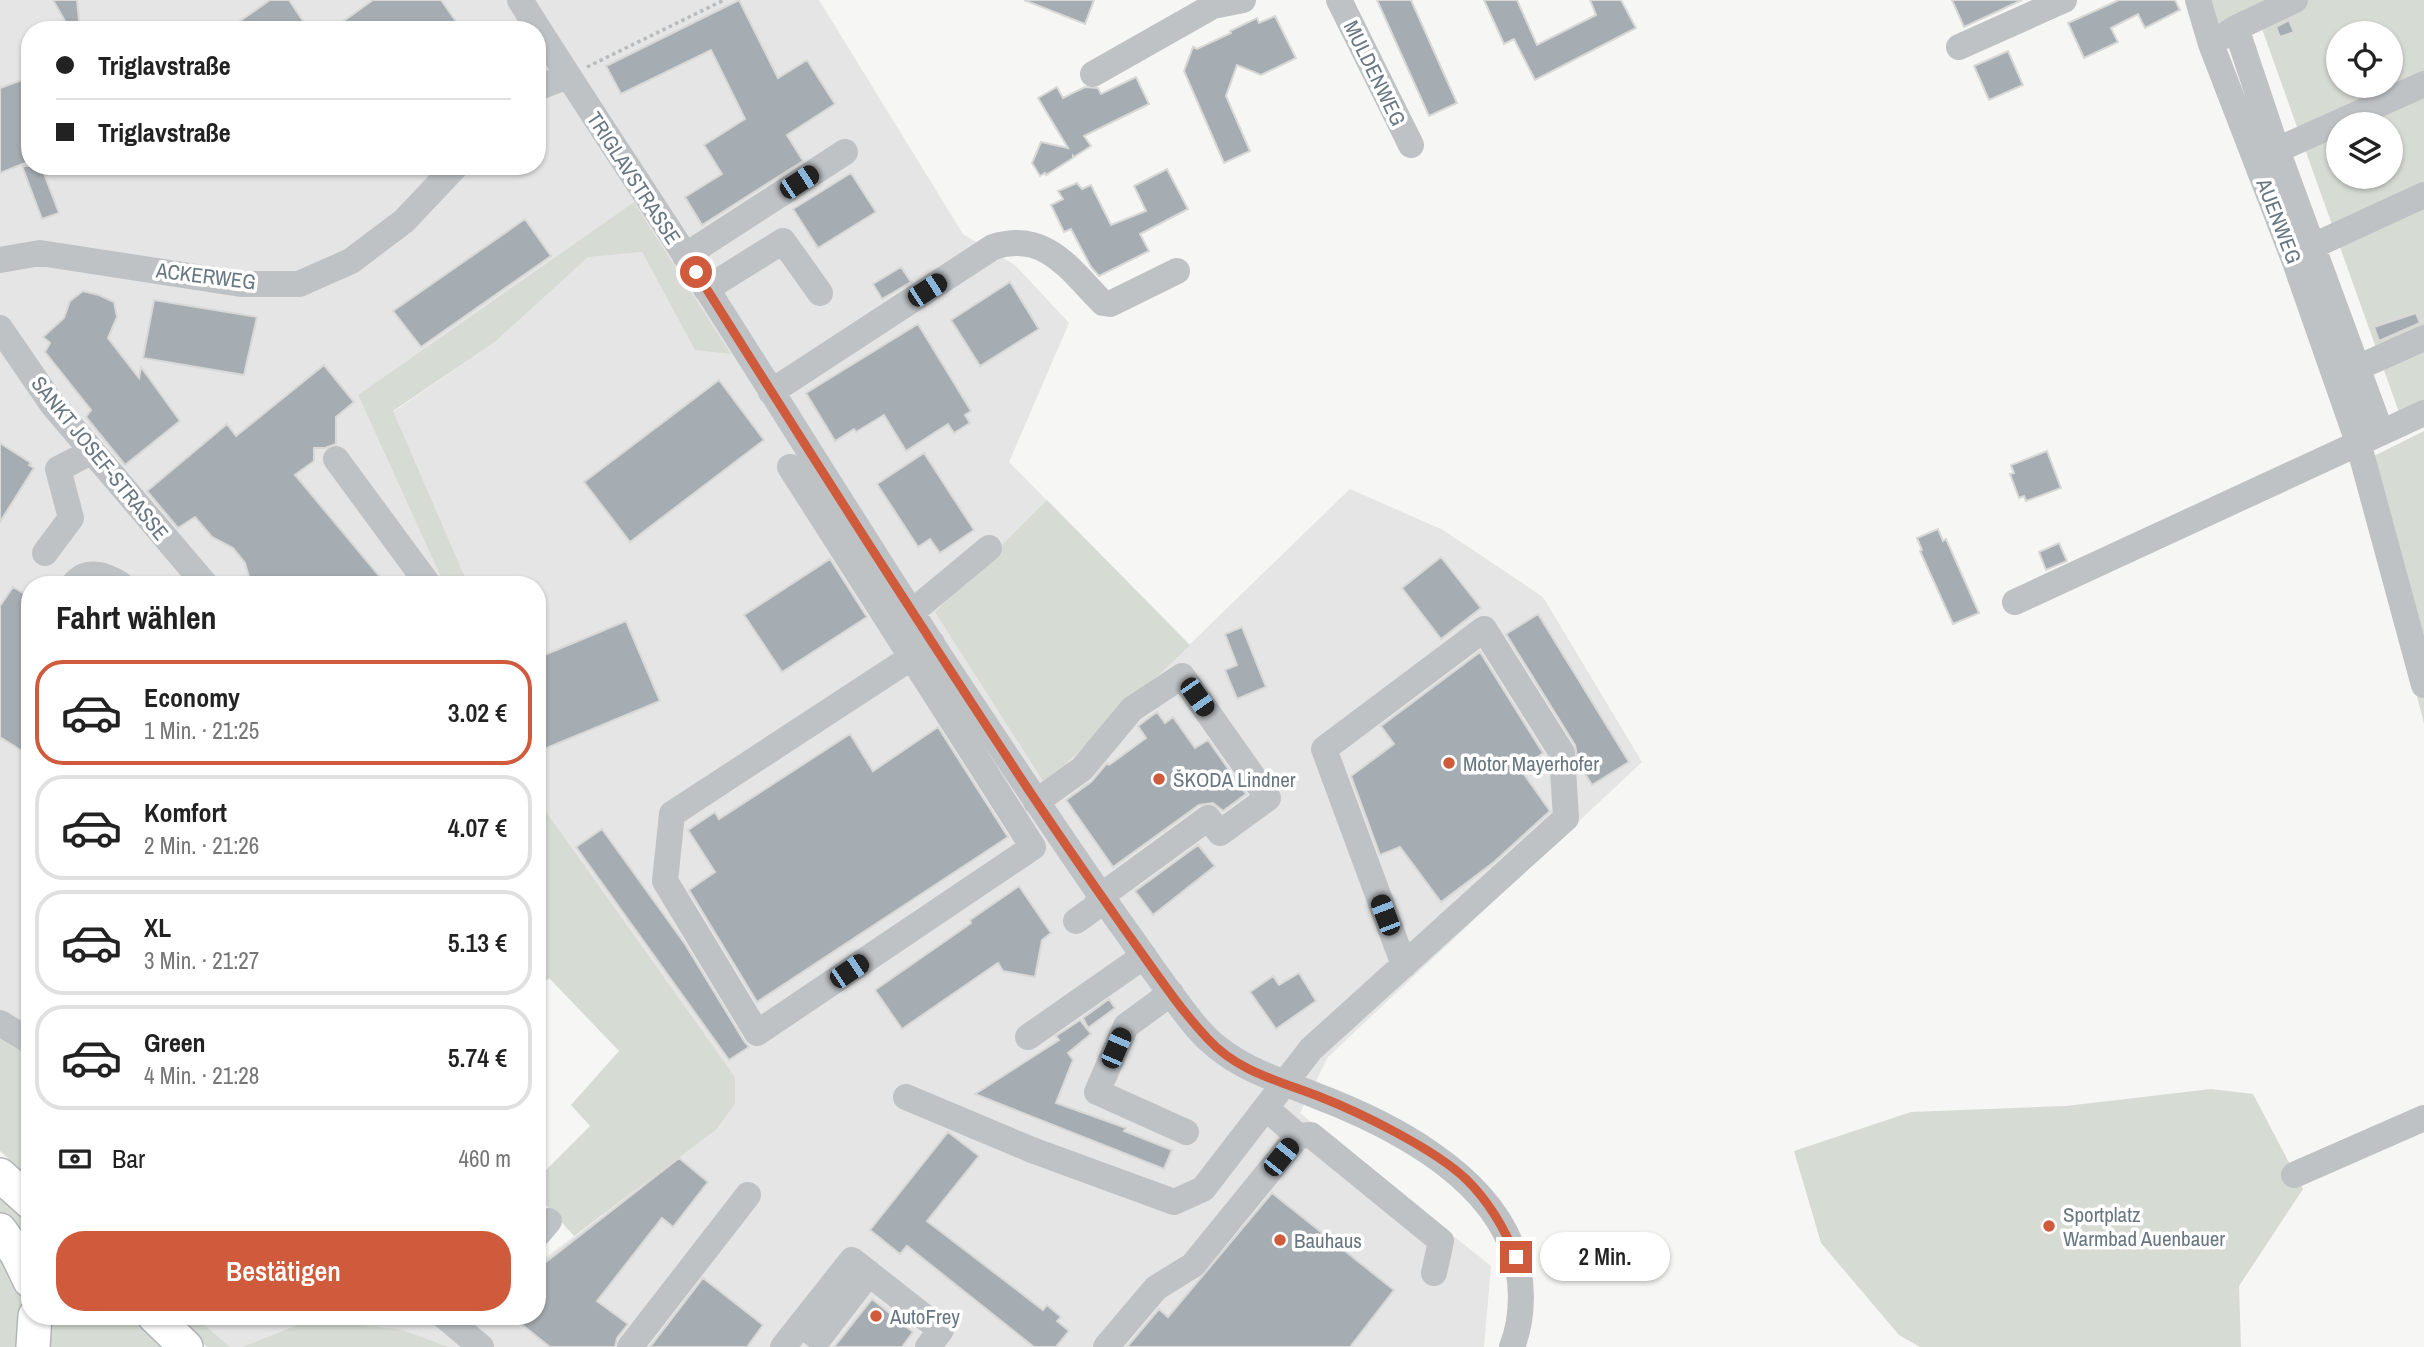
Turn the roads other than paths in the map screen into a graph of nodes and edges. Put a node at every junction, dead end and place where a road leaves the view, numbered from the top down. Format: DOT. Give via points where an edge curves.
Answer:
graph roads {
  1 [pos="520,0"];
  2 [pos="1243,0"];
  3 [pos="1339,0"];
  4 [pos="2064,0"];
  5 [pos="2198,0"];
  6 [pos="2295,0"];
  7 [pos="1211,3"];
  8 [pos="533,21"];
  9 [pos="2236,28"];
  10 [pos="546,41"];
  11 [pos="2211,44"];
  12 [pos="1959,47"];
  13 [pos="1093,74"];
  14 [pos="568,76"];
  15 [pos="2424,84"];
  16 [pos="546,85"];
  17 [pos="1411,145"];
  18 [pos="2277,150"];
  19 [pos="845,152"];
  20 [pos="447,175"];
  21 [pos="2424,195"];
  22 [pos="2313,246"];
  23 [pos="685,256"];
  24 [pos="0,260"];
  25 [pos="1177,271"];
  26 [pos="706,289"];
  27 [pos="820,293"];
  28 [pos="0,328"];
  29 [pos="2424,338"];
  30 [pos="2357,368"];
  31 [pos="771,392"];
  32 [pos="2424,413"];
  33 [pos="2369,437"];
  34 [pos="92,452"];
  35 [pos="336,458"];
  36 [pos="790,467"];
  37 [pos="989,548"];
  38 [pos="45,554"];
  39 [pos="84,576"];
  40 [pos="107,576"];
  41 [pos="198,576"];
  42 [pos="422,576"];
  43 [pos="2015,603"];
  44 [pos="912,612"];
  45 [pos="922,650"];
  46 [pos="2424,685"];
  47 [pos="1036,802"];
  48 [pos="1101,896"];
  49 [pos="1076,921"];
  50 [pos="1144,956"];
  51 [pos="1404,965"];
  52 [pos="1171,993"];
  53 [pos="0,1023"];
  54 [pos="21,1036"];
  55 [pos="1028,1037"];
  56 [pos="1284,1084"];
  57 [pos="906,1097"];
  58 [pos="1266,1108"];
  59 [pos="2424,1118"];
  60 [pos="1186,1132"];
  61 [pos="1298,1136"];
  62 [pos="0,1175"];
  63 [pos="2294,1175"];
  64 [pos="21,1194"];
  65 [pos="748,1195"];
  66 [pos="0,1230"];
  67 [pos="21,1261"];
  68 [pos="1434,1273"];
  69 [pos="34,1325"];
  70 [pos="163,1325"];
  71 [pos="457,1325"];
  72 [pos="33,1347"];
  73 [pos="186,1347"];
  74 [pos="481,1347"];
  75 [pos="630,1347"];
  76 [pos="783,1347"];
  77 [pos="928,1347"];
  78 [pos="1106,1347"];
  79 [pos="1512,1347"];
  1 -- 8 [label="street, TRIGLAVSTRASSE"];
  2 -- 7 [label="street"];
  3 -- 17 [label="street, MULDENWEG"];
  4 -- 12 [label="street"];
  5 -- 11 [label="street, AUENWEG"];
  6 -- 9 [label="street"];
  7 -- 13 [label="street"];
  9 -- 11 [label="street"];
  9 -- 18 [label="street"];
  10 -- 14 [label="street, TRIGLAVSTRASSE"];
  11 -- 33 [label="street, AUENWEG"];
  14 -- 16 [label="street"];
  14 -- 23 [label="street, TRIGLAVSTRASSE"];
  15 -- 18 [label="street"];
  18 -- 22 [label="street"];
  19 -- 23 [label="street"];
  20 -- 24 [label="street, ACKERWEG" via="404,221 351,261 299,284 241,284 40,253"];
  21 -- 22 [label="street"];
  22 -- 30 [label="street"];
  23 -- 26 [label="street, TRIGLAVSTRASSE"];
  25 -- 31 [label="street" via="1111,304 1103,303 1054,255 1036,244 1022,241 993,247"];
  26 -- 27 [label="street" via="783,241"];
  26 -- 31 [label="street, TRIGLAVSTRASSE"];
  28 -- 34 [label="street, SANKT JOSEF-STRASSE" via="52,404"];
  29 -- 30 [label="street"];
  30 -- 33 [label="street"];
  31 -- 44 [label="street, TRIGLAVSTRASSE"];
  32 -- 33 [label="street"];
  33 -- 43 [label="street"];
  33 -- 46 [label="street, AUENWEG"];
  34 -- 38 [label="street" via="58,468 71,518"];
  34 -- 41 [label="street, SANKT JOSEF-STRASSE"];
  35 -- 42 [label="street"];
  36 -- 45 [label="street"];
  37 -- 44 [label="street"];
  39 -- 40 [label="street"];
  44 -- 45 [label="street, TRIGLAVSTRASSE"];
  45 -- 45 [label="street" via="1033,847 757,1033 664,881 671,814"];
  45 -- 47 [label="street, TRIGLAVSTRASSE"];
  47 -- 48 [label="street, TRIGLAVSTRASSE"];
  47 -- 48 [label="street" via="1082,769 1132,709 1182,676 1268,798 1220,833 1208,818"];
  48 -- 49 [label="street" via="1094,908"];
  48 -- 50 [label="street, TRIGLAVSTRASSE"];
  50 -- 52 [label="street, TRIGLAVSTRASSE"];
  50 -- 55 [label="street"];
  51 -- 51 [label="street" via="1324,749 1484,629 1562,753 1566,818"];
  51 -- 56 [label="street" via="1311,1049"];
  52 -- 56 [label="street, TRIGLAVSTRASSE" via="1228,1057"];
  52 -- 60 [label="street" via="1126,1026 1097,1091"];
  53 -- 54 [label="street"];
  56 -- 58 [label="street"];
  56 -- 79 [label="street, TRIGLAVSTRASSE" via="1379,1124 1434,1156 1465,1178 1490,1206 1516,1257 1520,1282 1520,1312"];
  57 -- 58 [label="street" via="1174,1202 1203,1189"];
  58 -- 61 [label="street"];
  59 -- 63 [label="street"];
  61 -- 68 [label="street" via="1311,1135 1441,1241"];
  61 -- 78 [label="street" via="1193,1265 1156,1288"];
  62 -- 64 [label="main road"];
  65 -- 75 [label="street"];
  66 -- 67 [label="main road"];
  69 -- 72 [label="main road"];
  70 -- 73 [label="main road"];
  71 -- 74 [label="street"];
  76 -- 77 [label="street" via="852,1260 941,1330"];
}
